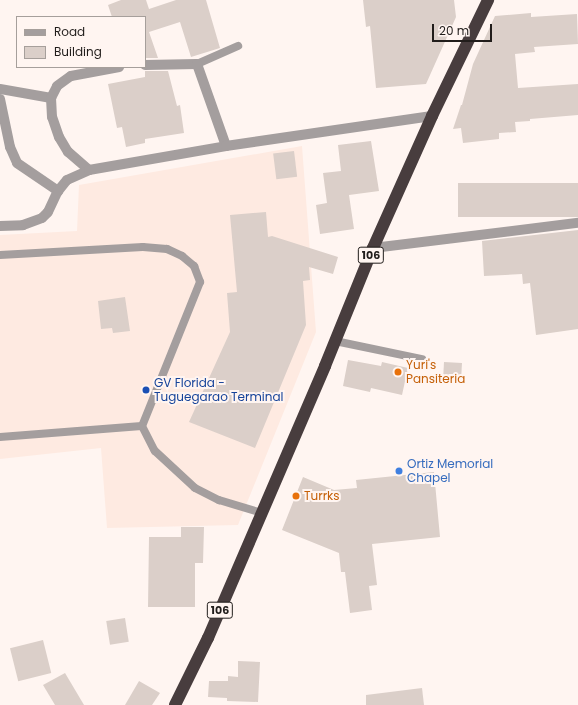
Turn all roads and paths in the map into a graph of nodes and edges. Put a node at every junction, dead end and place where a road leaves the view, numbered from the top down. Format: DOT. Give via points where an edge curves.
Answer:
graph roads {
  1 [pos="488,0"];
  2 [pos="238,46"];
  3 [pos="197,64"];
  4 [pos="146,65"];
  5 [pos="113,68"];
  6 [pos="0,89"];
  7 [pos="51,98"];
  8 [pos="0,99"];
  9 [pos="432,116"];
  10 [pos="226,146"];
  11 [pos="89,170"];
  12 [pos="58,191"];
  13 [pos="578,223"];
  14 [pos="0,226"];
  15 [pos="373,248"];
  16 [pos="0,255"];
  17 [pos="335,341"];
  18 [pos="422,359"];
  19 [pos="142,426"];
  20 [pos="0,436"];
  21 [pos="262,513"];
  22 [pos="175,705"];
  1 -- 9 [label="highway, 106"];
  2 -- 3 [label="lane"];
  3 -- 4 [label="street"];
  3 -- 10 [label="street"];
  5 -- 7 [label="street" via="71,76 57,86"];
  6 -- 7 [label="street"];
  7 -- 11 [label="street" via="52,117 59,137 68,152"];
  8 -- 12 [label="street" via="10,147 17,163"];
  9 -- 10 [label="street"];
  9 -- 15 [label="highway, 106"];
  10 -- 11 [label="street"];
  11 -- 12 [label="street" via="67,180"];
  12 -- 14 [label="street" via="48,212 42,218 23,225"];
  13 -- 15 [label="street"];
  15 -- 17 [label="highway, 106"];
  16 -- 19 [label="lane" via="143,247 167,249 182,256 194,266 200,282"];
  17 -- 18 [label="lane"];
  17 -- 21 [label="highway, 106"];
  19 -- 20 [label="lane"];
  19 -- 21 [label="lane" via="155,452 195,488 219,500"];
  21 -- 22 [label="highway, 106" via="208,638"];
}
